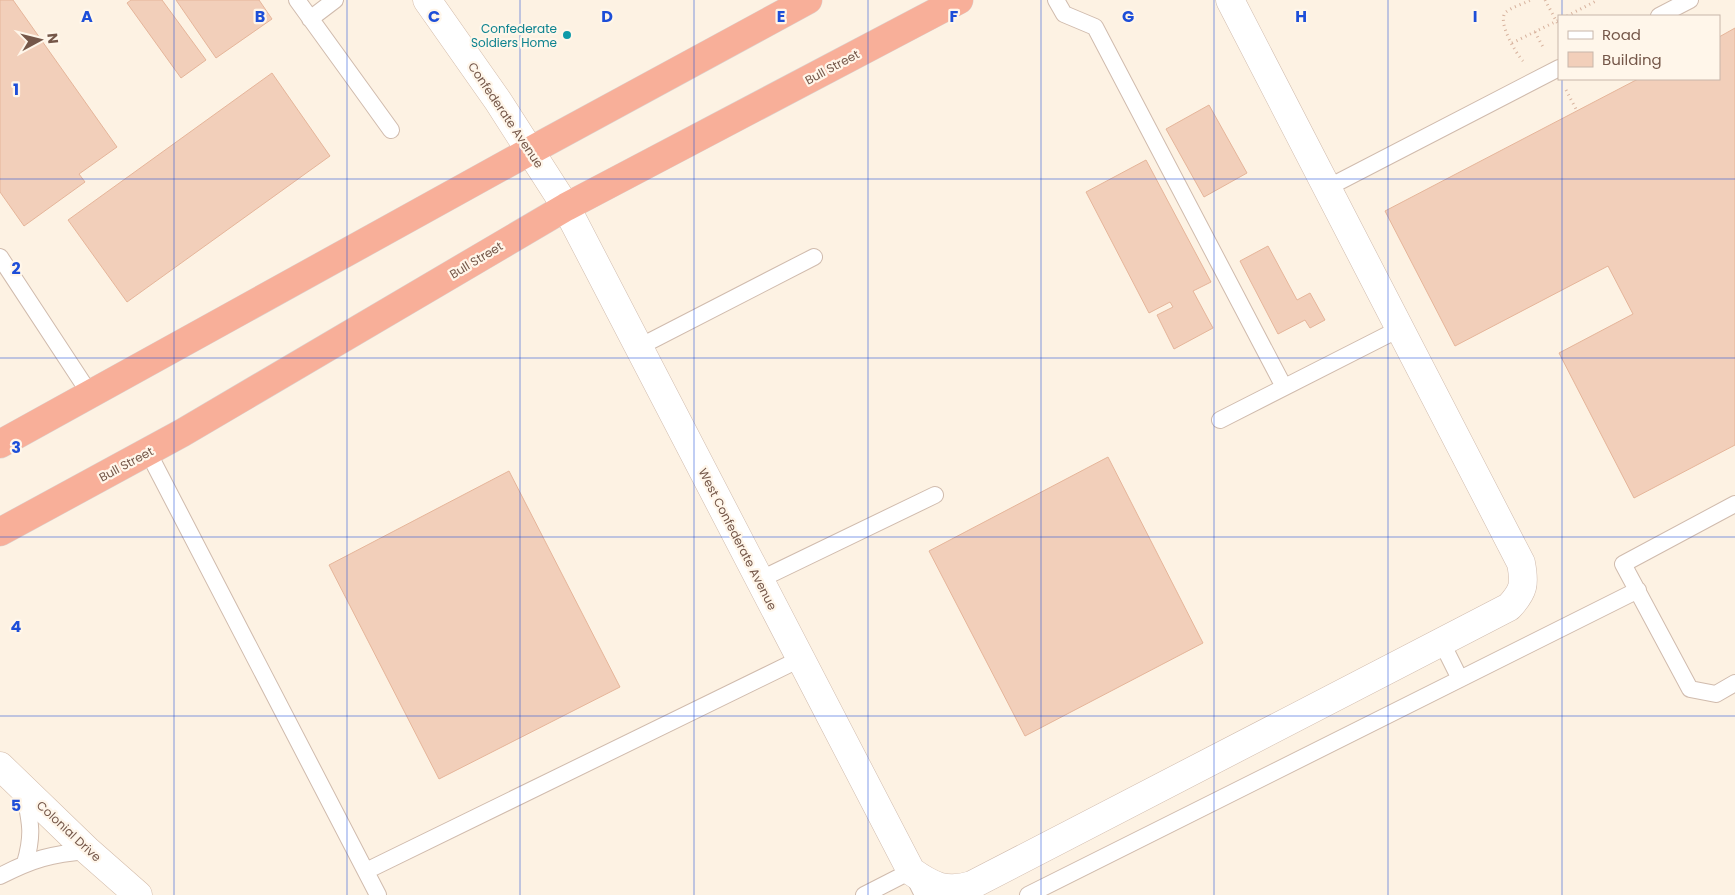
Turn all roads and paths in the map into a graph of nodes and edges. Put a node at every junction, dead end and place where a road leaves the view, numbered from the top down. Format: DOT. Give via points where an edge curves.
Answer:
graph roads {
  1 [pos="297,0"];
  2 [pos="335,0"];
  3 [pos="427,0"];
  4 [pos="808,0"];
  5 [pos="959,0"];
  6 [pos="1056,0"];
  7 [pos="1230,0"];
  8 [pos="1531,0"];
  9 [pos="1546,0"];
  10 [pos="1598,0"];
  11 [pos="1690,0"];
  12 [pos="1522,2"];
  13 [pos="1569,15"];
  14 [pos="1661,15"];
  15 [pos="310,19"];
  16 [pos="1558,22"];
  17 [pos="1512,43"];
  18 [pos="1522,62"];
  19 [pos="1558,69"];
  20 [pos="1564,87"];
  21 [pos="1577,111"];
  22 [pos="391,130"];
  23 [pos="530,151"];
  24 [pos="1327,188"];
  25 [pos="566,207"];
  26 [pos="0,257"];
  27 [pos="814,257"];
  28 [pos="1400,329"];
  29 [pos="638,347"];
  30 [pos="1284,387"];
  31 [pos="90,394"];
  32 [pos="1220,420"];
  33 [pos="0,444"];
  34 [pos="148,452"];
  35 [pos="935,495"];
  36 [pos="1735,504"];
  37 [pos="0,532"];
  38 [pos="759,580"];
  39 [pos="1638,590"];
  40 [pos="1441,642"];
  41 [pos="800,659"];
  42 [pos="1460,679"];
  43 [pos="1735,683"];
  44 [pos="0,766"];
  45 [pos="23,788"];
  46 [pos="88,851"];
  47 [pos="25,863"];
  48 [pos="366,871"];
  49 [pos="911,871"];
  50 [pos="0,876"];
  51 [pos="942,893"];
  52 [pos="138,895"];
  53 [pos="378,895"];
  54 [pos="864,895"];
  55 [pos="1028,895"];
  1 -- 15 [label="lane"];
  2 -- 15 [label="lane"];
  3 -- 23 [label="street, Confederate Avenue"];
  4 -- 23 [label="highway"];
  5 -- 25 [label="highway, Bull Street"];
  6 -- 30 [label="lane" via="1064,14 1095,26"];
  7 -- 24 [label="street"];
  8 -- 12 [label="path"];
  9 -- 16 [label="path"];
  10 -- 13 [label="path"];
  11 -- 14 [label="lane"];
  12 -- 17 [label="path" via="1502,17"];
  15 -- 22 [label="lane"];
  16 -- 17 [label="path"];
  17 -- 18 [label="path"];
  19 -- 24 [label="lane"];
  20 -- 21 [label="path"];
  23 -- 25 [label="street, Confederate Avenue"];
  23 -- 31 [label="highway"];
  24 -- 28 [label="street"];
  25 -- 29 [label="street, West Confederate Avenue"];
  25 -- 34 [label="highway, Bull Street"];
  26 -- 31 [label="lane"];
  27 -- 29 [label="lane"];
  28 -- 30 [label="lane"];
  28 -- 40 [label="street" via="1520,563 1524,580 1519,596 1508,607"];
  29 -- 38 [label="street, West Confederate Avenue"];
  30 -- 32 [label="lane"];
  31 -- 33 [label="highway"];
  34 -- 37 [label="highway, Bull Street"];
  34 -- 48 [label="lane"];
  35 -- 38 [label="lane"];
  36 -- 39 [label="lane" via="1623,564"];
  38 -- 41 [label="street, West Confederate Avenue"];
  39 -- 42 [label="lane"];
  39 -- 43 [label="lane" via="1690,689 1716,694"];
  40 -- 42 [label="lane"];
  40 -- 51 [label="street" via="972,885"];
  41 -- 48 [label="lane"];
  41 -- 49 [label="street, West Confederate Avenue"];
  42 -- 55 [label="lane"];
  44 -- 45 [label="street, Colonial Drive"];
  45 -- 46 [label="street, Colonial Drive"];
  45 -- 47 [label="lane" via="31,833"];
  46 -- 47 [label="lane" via="44,856"];
  46 -- 52 [label="street, Colonial Drive"];
  47 -- 50 [label="lane"];
  48 -- 53 [label="lane"];
  49 -- 51 [label="street"];
  49 -- 54 [label="lane"];
}
